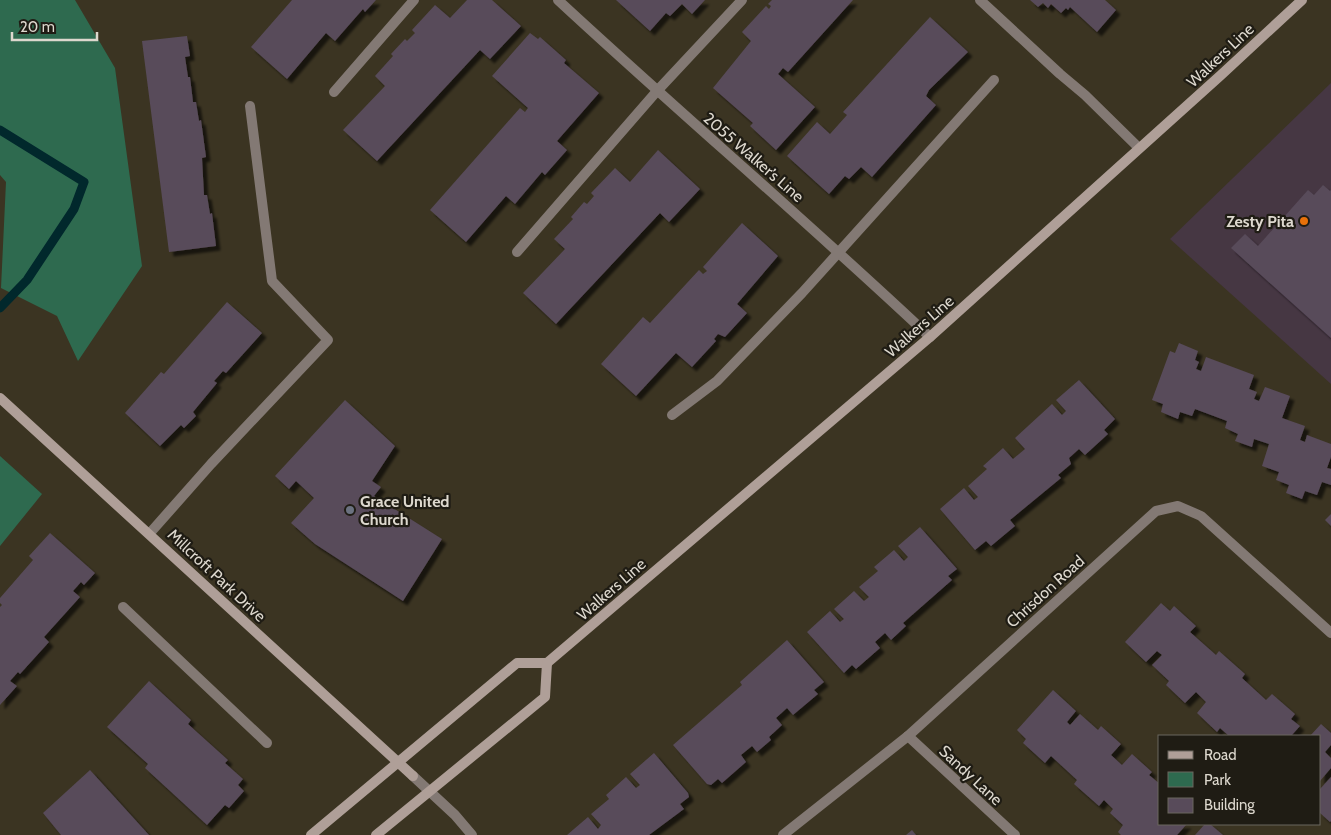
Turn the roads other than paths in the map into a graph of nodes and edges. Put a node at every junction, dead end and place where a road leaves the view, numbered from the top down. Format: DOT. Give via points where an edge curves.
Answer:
graph roads {
  1 [pos="414,0"];
  2 [pos="558,0"];
  3 [pos="742,0"];
  4 [pos="980,0"];
  5 [pos="1302,0"];
  6 [pos="994,80"];
  7 [pos="657,91"];
  8 [pos="334,92"];
  9 [pos="250,106"];
  10 [pos="1139,148"];
  11 [pos="517,252"];
  12 [pos="840,252"];
  13 [pos="930,337"];
  14 [pos="0,398"];
  15 [pos="672,415"];
  16 [pos="150,533"];
  17 [pos="123,607"];
  18 [pos="1331,633"];
  19 [pos="547,663"];
  20 [pos="908,736"];
  21 [pos="267,743"];
  22 [pos="398,762"];
  23 [pos="413,776"];
  24 [pos="429,791"];
  25 [pos="311,835"];
  26 [pos="376,835"];
  27 [pos="472,835"];
  28 [pos="783,835"];
  29 [pos="1015,835"];
  1 -- 8 [label="street"];
  2 -- 7 [label="street, 2055 Walker’s Line"];
  3 -- 7 [label="street"];
  4 -- 10 [label="street"];
  5 -- 10 [label="main road, Walkers Line"];
  6 -- 12 [label="street"];
  7 -- 11 [label="street"];
  7 -- 12 [label="street, 2055 Walker’s Line"];
  9 -- 16 [label="street" via="272,281 328,340"];
  10 -- 13 [label="main road, Walkers Line"];
  12 -- 13 [label="street, 2055 Walker’s Line"];
  12 -- 15 [label="street" via="717,380"];
  13 -- 19 [label="main road, Walkers Line"];
  14 -- 16 [label="main road, Millcroft Park Drive"];
  16 -- 22 [label="main road, Millcroft Park Drive"];
  17 -- 21 [label="street"];
  18 -- 20 [label="street, Chrisdon Road" via="1201,516 1178,506 1156,511"];
  19 -- 22 [label="main road" via="517,663"];
  19 -- 24 [label="main road" via="545,697"];
  20 -- 28 [label="street, Chrisdon Road"];
  20 -- 29 [label="street, Sandy Lane"];
  22 -- 23 [label="main road, Millcroft Park Drive"];
  22 -- 25 [label="main road"];
  23 -- 24 [label="street"];
  24 -- 26 [label="main road"];
  24 -- 27 [label="street" via="455,814"];
}
